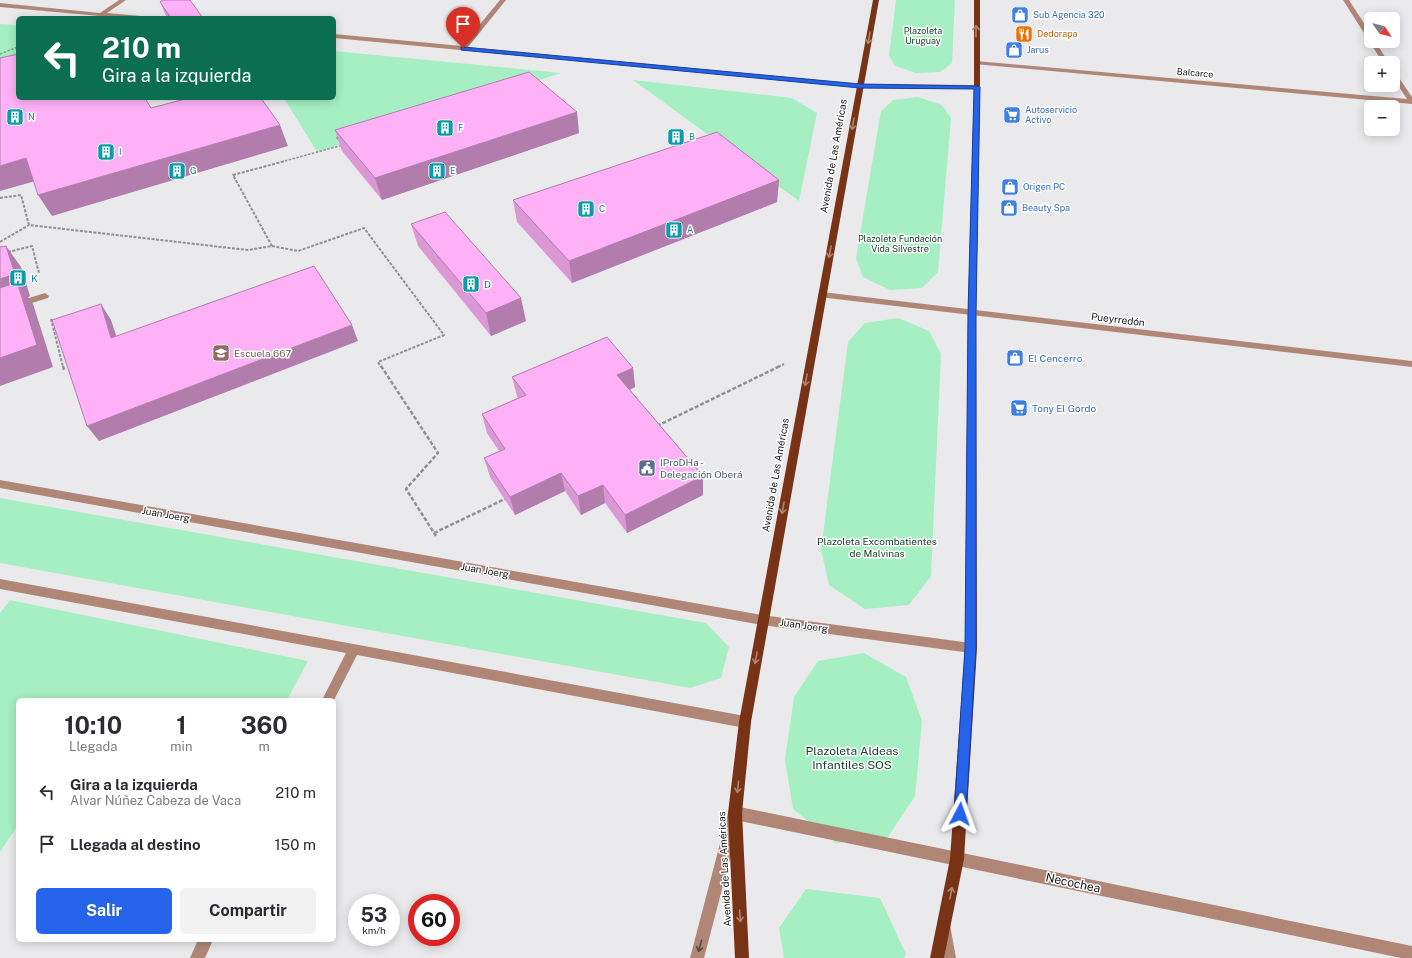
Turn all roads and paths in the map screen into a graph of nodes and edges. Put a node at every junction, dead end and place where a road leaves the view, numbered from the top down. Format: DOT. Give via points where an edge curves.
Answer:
graph roads {
  1 [pos="123,0"];
  2 [pos="503,0"];
  3 [pos="876,0"];
  4 [pos="977,0"];
  5 [pos="1346,0"];
  6 [pos="0,5"];
  7 [pos="102,14"];
  8 [pos="121,16"];
  9 [pos="1364,28"];
  10 [pos="336,36"];
  11 [pos="16,48"];
  12 [pos="463,48"];
  13 [pos="0,54"];
  14 [pos="976,63"];
  15 [pos="1400,84"];
  16 [pos="860,86"];
  17 [pos="977,87"];
  18 [pos="1412,102"];
  19 [pos="343,135"];
  20 [pos="0,198"];
  21 [pos="29,225"];
  22 [pos="0,242"];
  23 [pos="272,246"];
  24 [pos="822,295"];
  25 [pos="45,296"];
  26 [pos="0,310"];
  27 [pos="972,313"];
  28 [pos="811,351"];
  29 [pos="1412,364"];
  30 [pos="655,427"];
  31 [pos="0,484"];
  32 [pos="513,495"];
  33 [pos="434,533"];
  34 [pos="455,565"];
  35 [pos="1,585"];
  36 [pos="762,620"];
  37 [pos="971,648"];
  38 [pos="354,649"];
  39 [pos="329,698"];
  40 [pos="745,722"];
  41 [pos="735,813"];
  42 [pos="957,859"];
  43 [pos="944,927"];
  44 [pos="205,942"];
  45 [pos="1412,953"];
  46 [pos="197,958"];
  47 [pos="697,958"];
  48 [pos="742,958"];
  49 [pos="937,958"];
  50 [pos="949,958"];
  1 -- 7 [label="street"];
  2 -- 12 [label="street"];
  3 -- 16 [label="main road, Avenida de Las Américas, one-way"];
  14 -- 4 [label="main road, one-way"];
  5 -- 9 [label="street"];
  6 -- 7 [label="street"];
  7 -- 8 [label="street"];
  10 -- 12 [label="street"];
  11 -- 13 [label="path"];
  12 -- 16 [label="street"];
  14 -- 17 [label="main road"];
  14 -- 18 [label="street, Balcarce"];
  15 -- 18 [label="street"];
  16 -- 17 [label="street"];
  16 -- 24 [label="main road, Avenida de Las Américas, one-way"];
  17 -- 27 [label="main road"];
  19 -- 23 [label="path" via="336,137 342,145 233,175"];
  20 -- 21 [label="path" via="21,195"];
  21 -- 22 [label="path"];
  21 -- 23 [label="path" via="248,250"];
  23 -- 33 [label="path" via="298,251 364,228 444,335 378,362 438,453 406,489"];
  24 -- 27 [label="street, Pueyrredón"];
  24 -- 28 [label="main road, Avenida de Las Américas"];
  25 -- 26 [label="street"];
  27 -- 29 [label="street, Pueyrredón"];
  27 -- 37 [label="main road"];
  28 -- 30 [label="path"];
  28 -- 36 [label="main road, Avenida de Las Américas, one-way"];
  31 -- 34 [label="street, Juan Joerg"];
  32 -- 33 [label="path"];
  33 -- 34 [label="path"];
  34 -- 36 [label="street, Juan Joerg"];
  35 -- 38 [label="street"];
  36 -- 37 [label="street, Juan Joerg"];
  36 -- 40 [label="main road, Avenida de Las Américas, one-way"];
  37 -- 42 [label="main road"];
  38 -- 39 [label="street"];
  38 -- 40 [label="street"];
  40 -- 41 [label="main road, Avenida de Las Américas, one-way"];
  41 -- 42 [label="street, Necochea"];
  41 -- 47 [label="street, one-way"];
  41 -- 48 [label="main road, Avenida de Las Américas, one-way"];
  43 -- 42 [label="main road, one-way"];
  42 -- 45 [label="street, Necochea"];
  43 -- 49 [label="main road"];
  43 -- 50 [label="street"];
  44 -- 46 [label="street"];
}
